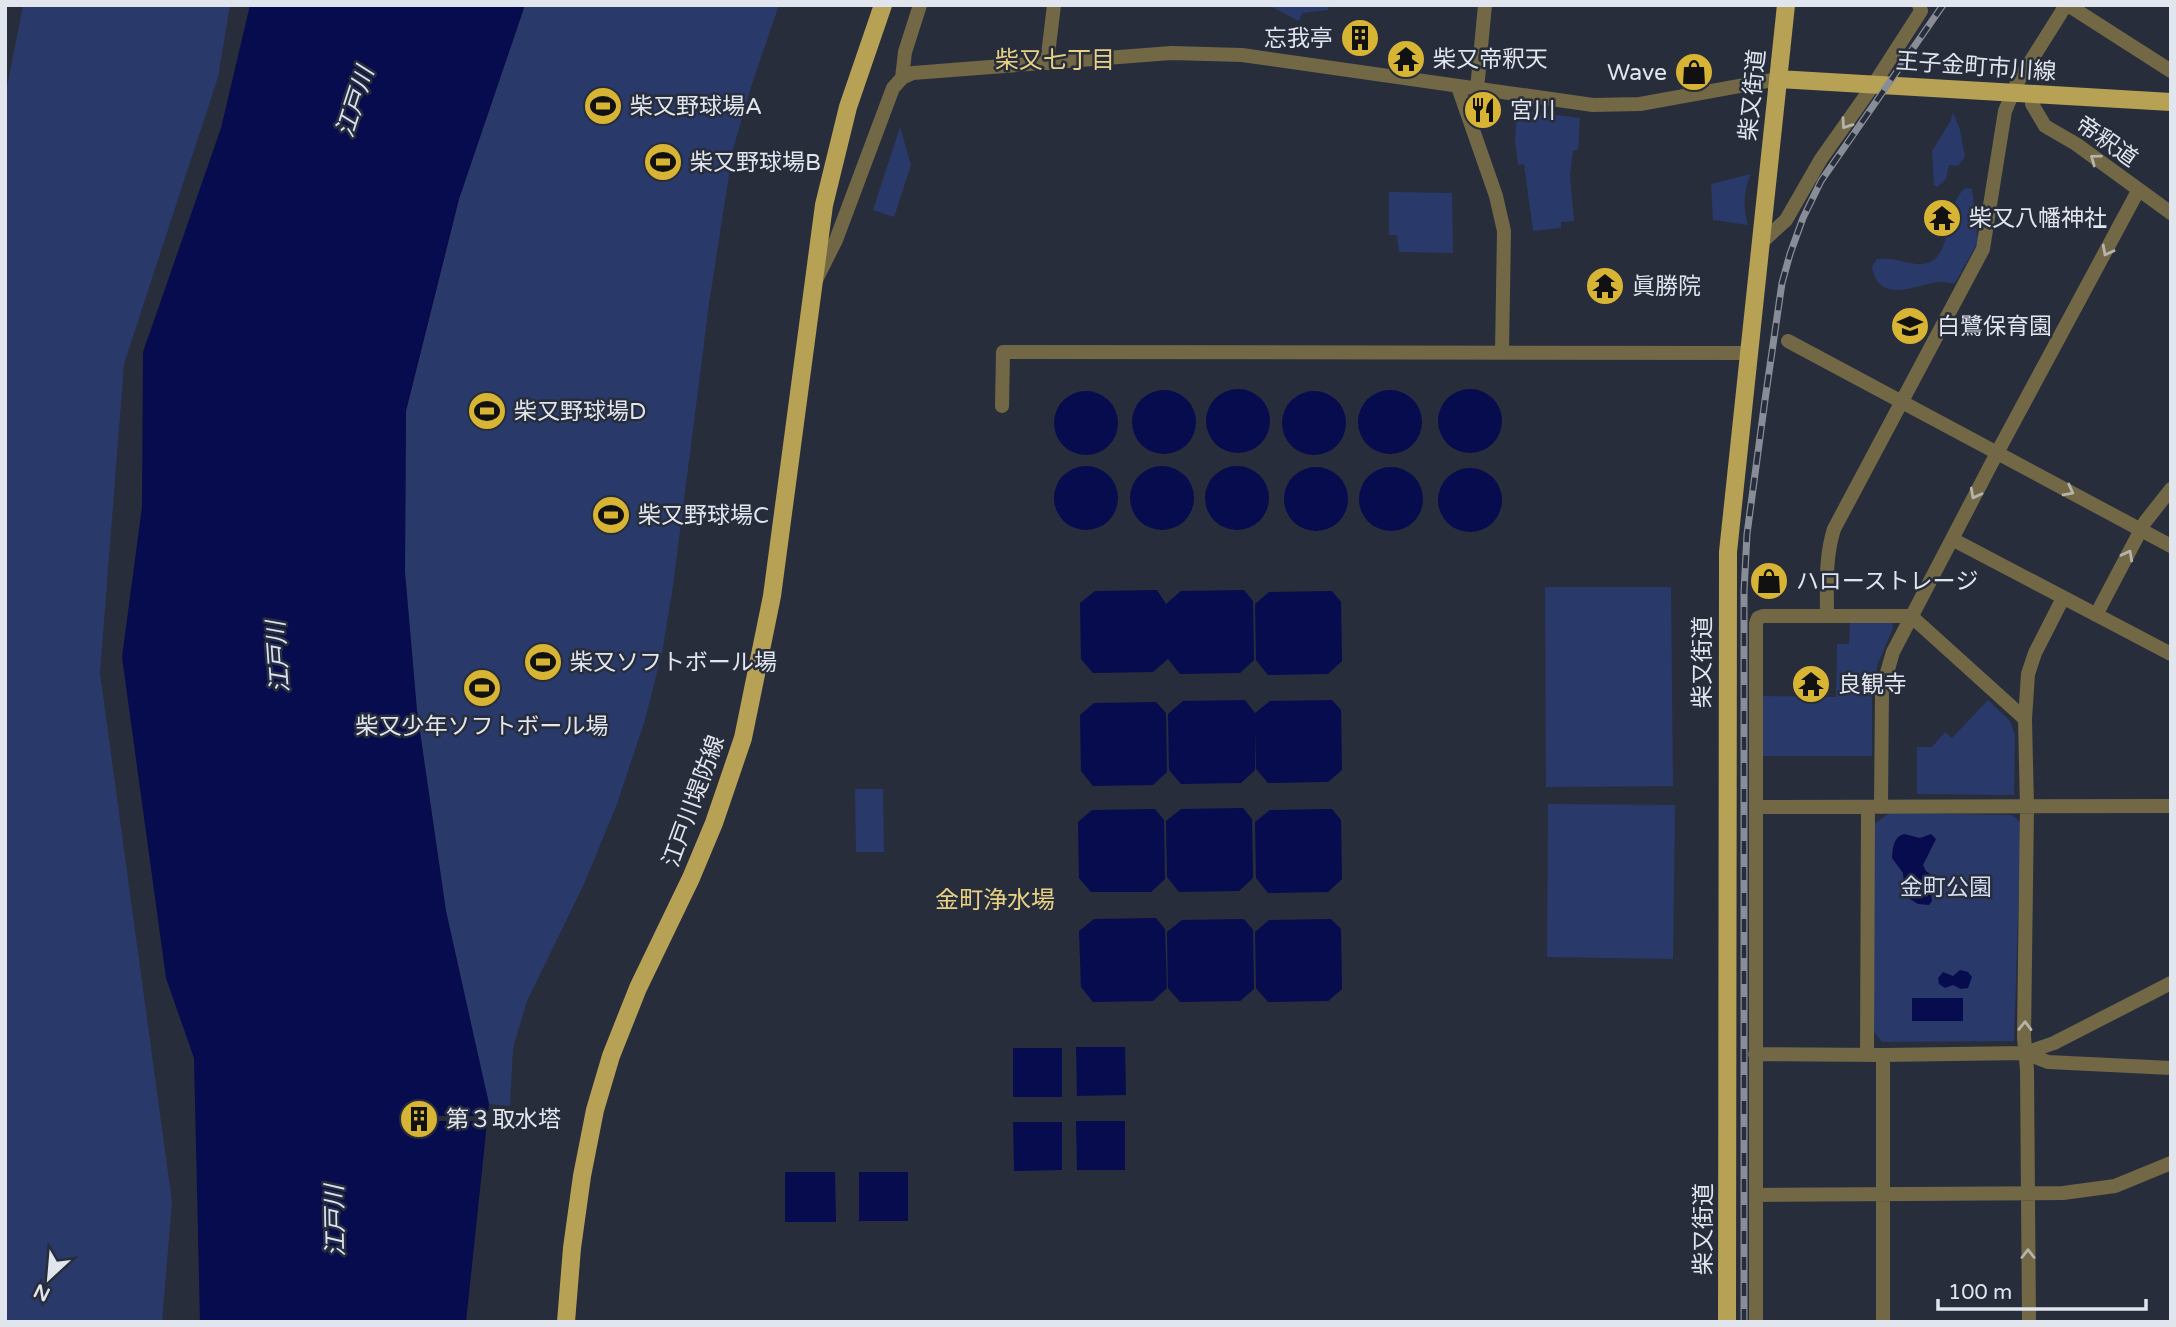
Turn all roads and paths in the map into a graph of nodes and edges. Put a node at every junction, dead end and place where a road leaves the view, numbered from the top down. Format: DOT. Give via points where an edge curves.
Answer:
graph roads {
  1 [pos="883,5"];
  2 [pos="920,5"];
  3 [pos="1054,5"];
  4 [pos="1786,5"];
  5 [pos="1919,5"];
  6 [pos="2067,5"];
  7 [pos="1483,12"];
  8 [pos="1047,63"];
  9 [pos="2171,71"];
  10 [pos="902,78"];
  11 [pos="1778,79"];
  12 [pos="1874,84"];
  13 [pos="1458,87"];
  14 [pos="1477,89"];
  15 [pos="2012,93"];
  16 [pos="2032,95"];
  17 [pos="2171,102"];
  18 [pos="2138,191"];
  19 [pos="2171,213"];
  20 [pos="1762,242"];
  21 [pos="815,282"];
  22 [pos="1788,341"];
  23 [pos="1502,352"];
  24 [pos="1749,354"];
  25 [pos="1901,401"];
  26 [pos="1002,406"];
  27 [pos="1997,453"];
  28 [pos="2171,489"];
  29 [pos="2141,530"];
  30 [pos="1952,539"];
  31 [pos="2171,546"];
  32 [pos="2063,598"];
  33 [pos="1827,615"];
  34 [pos="2096,615"];
  35 [pos="1911,616"];
  36 [pos="2171,654"];
  37 [pos="2025,719"];
  38 [pos="2171,806"];
  39 [pos="1756,807"];
  40 [pos="1874,807"];
  41 [pos="2027,807"];
  42 [pos="2171,983"];
  43 [pos="2025,1053"];
  44 [pos="1755,1054"];
  45 [pos="1867,1055"];
  46 [pos="1883,1055"];
  47 [pos="2171,1068"];
  48 [pos="2171,1163"];
  49 [pos="2028,1194"];
  50 [pos="1759,1195"];
  51 [pos="1883,1195"];
  52 [pos="566,1322"];
  53 [pos="1727,1322"];
  54 [pos="1756,1322"];
  55 [pos="1883,1322"];
  56 [pos="2029,1322"];
  1 -- 21 [label="main road, 江戸川堤防線" via="836,150"];
  2 -- 10 [label="street, 江戸川堤防線"];
  3 -- 8 [label="street"];
  4 -- 11 [label="main road, 柴又街道"];
  5 -- 12 [label="street" via="1921,11"];
  6 -- 9 [label="street"];
  6 -- 15 [label="street"];
  7 -- 14 [label="street"];
  8 -- 10 [label="street" via="913,73"];
  8 -- 13 [label="street" via="1210,53"];
  10 -- 21 [label="street, 江戸川堤防線" via="893,88 836,240"];
  11 -- 12 [label="main road, 王子金町市川線"];
  11 -- 14 [label="street" via="1617,105 1574,104"];
  11 -- 20 [label="main road, 柴又街道"];
  12 -- 15 [label="main road, 王子金町市川線"];
  12 -- 20 [label="street, one-way" via="1821,159 1786,220"];
  13 -- 14 [label="street"];
  13 -- 23 [label="street" via="1504,231"];
  15 -- 16 [label="main road, 王子金町市川線"];
  15 -- 25 [label="street" via="2004,111 1983,249"];
  16 -- 17 [label="main road, 王子金町市川線"];
  18 -- 16 [label="street, 帝釈道, one-way" via="2045,126"];
  18 -- 19 [label="street, 帝釈道"];
  18 -- 27 [label="street, one-way"];
  20 -- 24 [label="main road, 柴又街道"];
  21 -- 52 [label="main road, 江戸川堤防線" via="772,596 743,738 715,823 611,1056 582,1176"];
  22 -- 25 [label="street"];
  23 -- 24 [label="street"];
  23 -- 26 [label="street" via="1003,352"];
  24 -- 53 [label="main road, 柴又街道" via="1727,573"];
  25 -- 27 [label="street"];
  25 -- 33 [label="street" via="1834,529 1827,565"];
  27 -- 29 [label="street, one-way"];
  27 -- 30 [label="street, one-way"];
  28 -- 29 [label="street"];
  29 -- 31 [label="street"];
  34 -- 29 [label="street, one-way"];
  30 -- 32 [label="street"];
  30 -- 35 [label="street"];
  32 -- 34 [label="street"];
  32 -- 37 [label="street" via="2028,674"];
  33 -- 35 [label="street"];
  33 -- 39 [label="street" via="1762,616 1755,623"];
  34 -- 36 [label="street"];
  35 -- 37 [label="street"];
  35 -- 40 [label="street" via="1893,652 1882,690"];
  37 -- 41 [label="street"];
  38 -- 41 [label="street"];
  39 -- 40 [label="street"];
  39 -- 44 [label="street"];
  40 -- 41 [label="street"];
  40 -- 45 [label="street"];
  43 -- 41 [label="street, one-way"];
  42 -- 43 [label="street" via="2054,1043"];
  43 -- 46 [label="street"];
  43 -- 47 [label="street" via="2048,1062"];
  43 -- 49 [label="street"];
  44 -- 45 [label="street"];
  44 -- 50 [label="street"];
  45 -- 46 [label="street"];
  46 -- 51 [label="street"];
  48 -- 49 [label="street" via="2096,1190"];
  49 -- 51 [label="street"];
  56 -- 49 [label="street, one-way"];
  50 -- 51 [label="street"];
  50 -- 54 [label="street"];
  51 -- 55 [label="street"];
}
